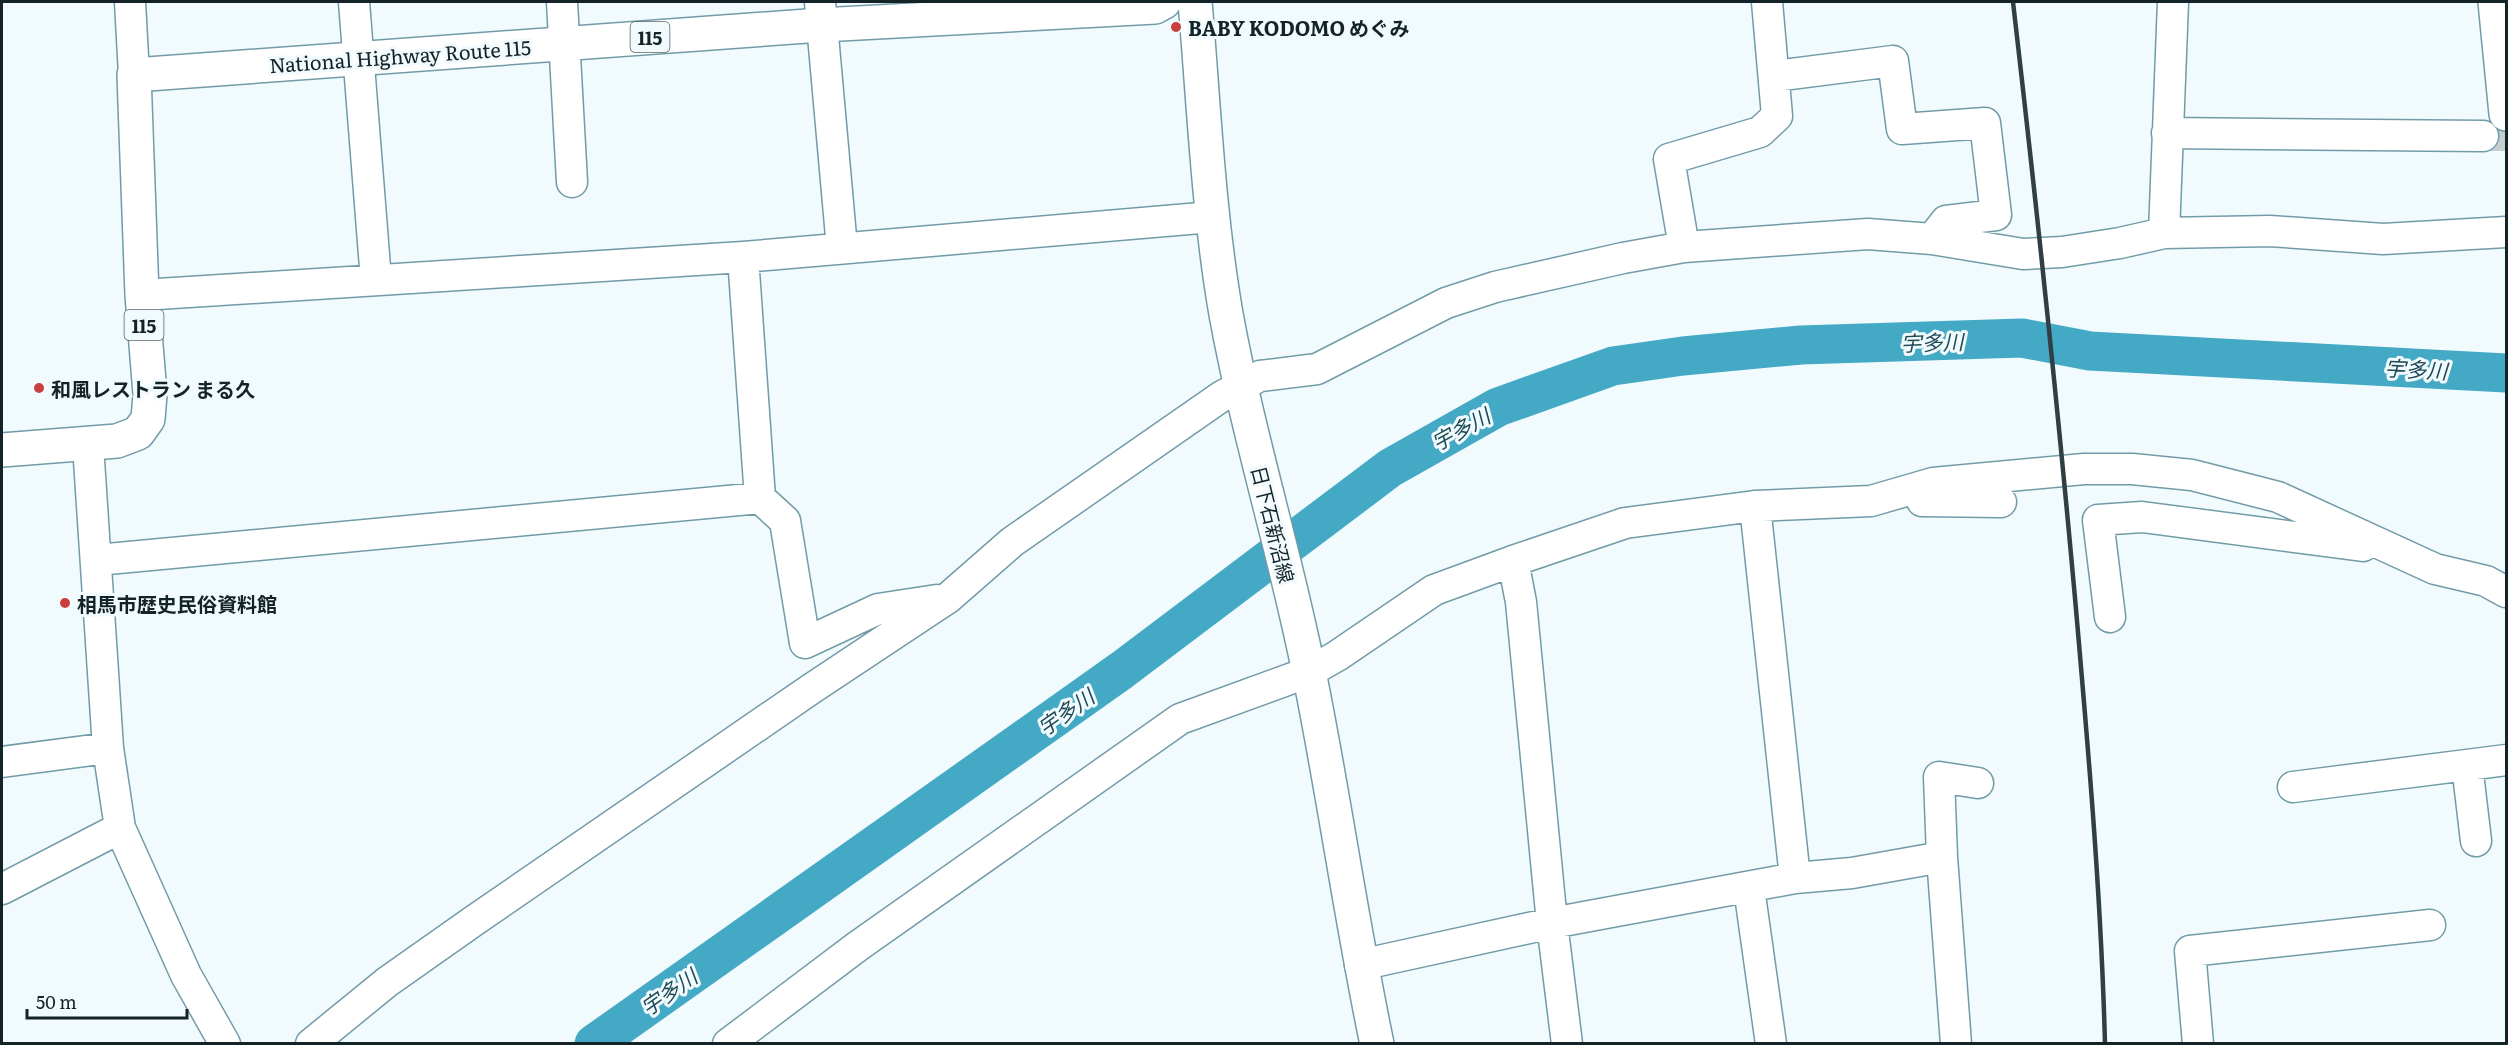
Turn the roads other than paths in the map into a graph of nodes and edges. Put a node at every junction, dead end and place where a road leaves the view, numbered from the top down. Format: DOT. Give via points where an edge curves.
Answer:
graph roads {
  1 [pos="130,2"];
  2 [pos="354,2"];
  3 [pos="562,2"];
  4 [pos="1164,2"];
  5 [pos="1195,2"];
  6 [pos="1767,2"];
  7 [pos="2173,2"];
  8 [pos="2495,2"];
  9 [pos="820,13"];
  10 [pos="564,43"];
  11 [pos="358,57"];
  12 [pos="134,75"];
  13 [pos="1775,76"];
  14 [pos="2506,114"];
  15 [pos="2167,133"];
  16 [pos="2483,136"];
  17 [pos="572,182"];
  18 [pos="1212,217"];
  19 [pos="2164,232"];
  20 [pos="2506,232"];
  21 [pos="1932,239"];
  22 [pos="1684,247"];
  23 [pos="842,248"];
  24 [pos="743,257"];
  25 [pos="376,280"];
  26 [pos="142,295"];
  27 [pos="1241,391"];
  28 [pos="88,444"];
  29 [pos="2,450"];
  30 [pos="760,498"];
  31 [pos="1870,501"];
  32 [pos="2001,502"];
  33 [pos="1755,506"];
  34 [pos="2390,549"];
  35 [pos="97,560"];
  36 [pos="1513,561"];
  37 [pos="2506,592"];
  38 [pos="948,598"];
  39 [pos="2110,617"];
  40 [pos="1306,658"];
  41 [pos="108,748"];
  42 [pos="2506,759"];
  43 [pos="2,762"];
  44 [pos="2467,765"];
  45 [pos="1978,783"];
  46 [pos="2293,787"];
  47 [pos="120,828"];
  48 [pos="2476,841"];
  49 [pos="1942,857"];
  50 [pos="1795,878"];
  51 [pos="1749,888"];
  52 [pos="2,890"];
  53 [pos="1552,922"];
  54 [pos="2430,924"];
  55 [pos="1360,965"];
  56 [pos="225,1044"];
  57 [pos="311,1044"];
  58 [pos="728,1044"];
  59 [pos="1377,1044"];
  60 [pos="1567,1044"];
  61 [pos="1771,1044"];
  62 [pos="1956,1044"];
  63 [pos="2198,1044"];
  1 -- 12 [label="street"];
  2 -- 11 [label="street"];
  3 -- 10 [label="street"];
  4 -- 9 [label="main road, National Highway Route 115 / 115" via="1155,7"];
  5 -- 18 [label="main road, 日下石新沼線"];
  6 -- 13 [label="street"];
  7 -- 15 [label="street"];
  8 -- 14 [label="main road"];
  9 -- 10 [label="main road, National Highway Route 115 / 115"];
  9 -- 23 [label="street"];
  10 -- 11 [label="main road, National Highway Route 115 / 115"];
  10 -- 17 [label="street"];
  11 -- 12 [label="main road, National Highway Route 115 / 115"];
  11 -- 25 [label="street"];
  12 -- 26 [label="main road, 115"];
  13 -- 21 [label="street" via="1893,61 1902,129 1985,123 1996,215 1946,221"];
  13 -- 22 [label="street" via="1777,116 1760,132 1669,159"];
  15 -- 16 [label="street"];
  15 -- 19 [label="street"];
  18 -- 23 [label="street"];
  18 -- 27 [label="main road, 日下石新沼線"];
  19 -- 20 [label="street" via="2270,231 2383,239"];
  19 -- 21 [label="street" via="2085,249 2023,254"];
  21 -- 22 [label="street" via="1868,234"];
  22 -- 27 [label="street" via="1495,287 1446,303 1317,369 1260,376"];
  23 -- 24 [label="street"];
  24 -- 25 [label="street"];
  24 -- 30 [label="street"];
  25 -- 26 [label="street"];
  26 -- 28 [label="main road, 115" via="150,394 148,419 138,433 117,441"];
  27 -- 38 [label="street" via="1012,542"];
  27 -- 40 [label="main road, 日下石新沼線"];
  28 -- 29 [label="main road, 115"];
  28 -- 35 [label="street"];
  30 -- 35 [label="street"];
  30 -- 38 [label="street" via="785,521 805,643 878,609"];
  31 -- 32 [label="street"];
  31 -- 33 [label="street"];
  31 -- 34 [label="street" via="1933,483 2084,469 2132,469 2192,475 2278,497"];
  33 -- 36 [label="street" via="1624,523"];
  33 -- 50 [label="street"];
  34 -- 37 [label="street" via="2434,569 2486,581"];
  34 -- 39 [label="street" via="2142,517 2098,520"];
  35 -- 41 [label="street"];
  36 -- 40 [label="street" via="1434,590 1337,656"];
  36 -- 53 [label="street" via="1521,602"];
  38 -- 57 [label="street" via="475,920 387,982"];
  40 -- 55 [label="main road, 日下石新沼線"];
  40 -- 58 [label="street" via="1180,719 858,946"];
  41 -- 43 [label="street"];
  41 -- 47 [label="street"];
  42 -- 44 [label="street"];
  44 -- 46 [label="street"];
  44 -- 48 [label="street"];
  45 -- 49 [label="street" via="1939,777"];
  47 -- 52 [label="street"];
  47 -- 56 [label="street" via="186,975"];
  49 -- 50 [label="street" via="1852,873"];
  49 -- 62 [label="street"];
  50 -- 51 [label="street"];
  51 -- 53 [label="street"];
  51 -- 61 [label="street"];
  53 -- 55 [label="street"];
  53 -- 60 [label="street"];
  54 -- 63 [label="street" via="2190,951"];
  55 -- 59 [label="main road, 日下石新沼線"];
}
